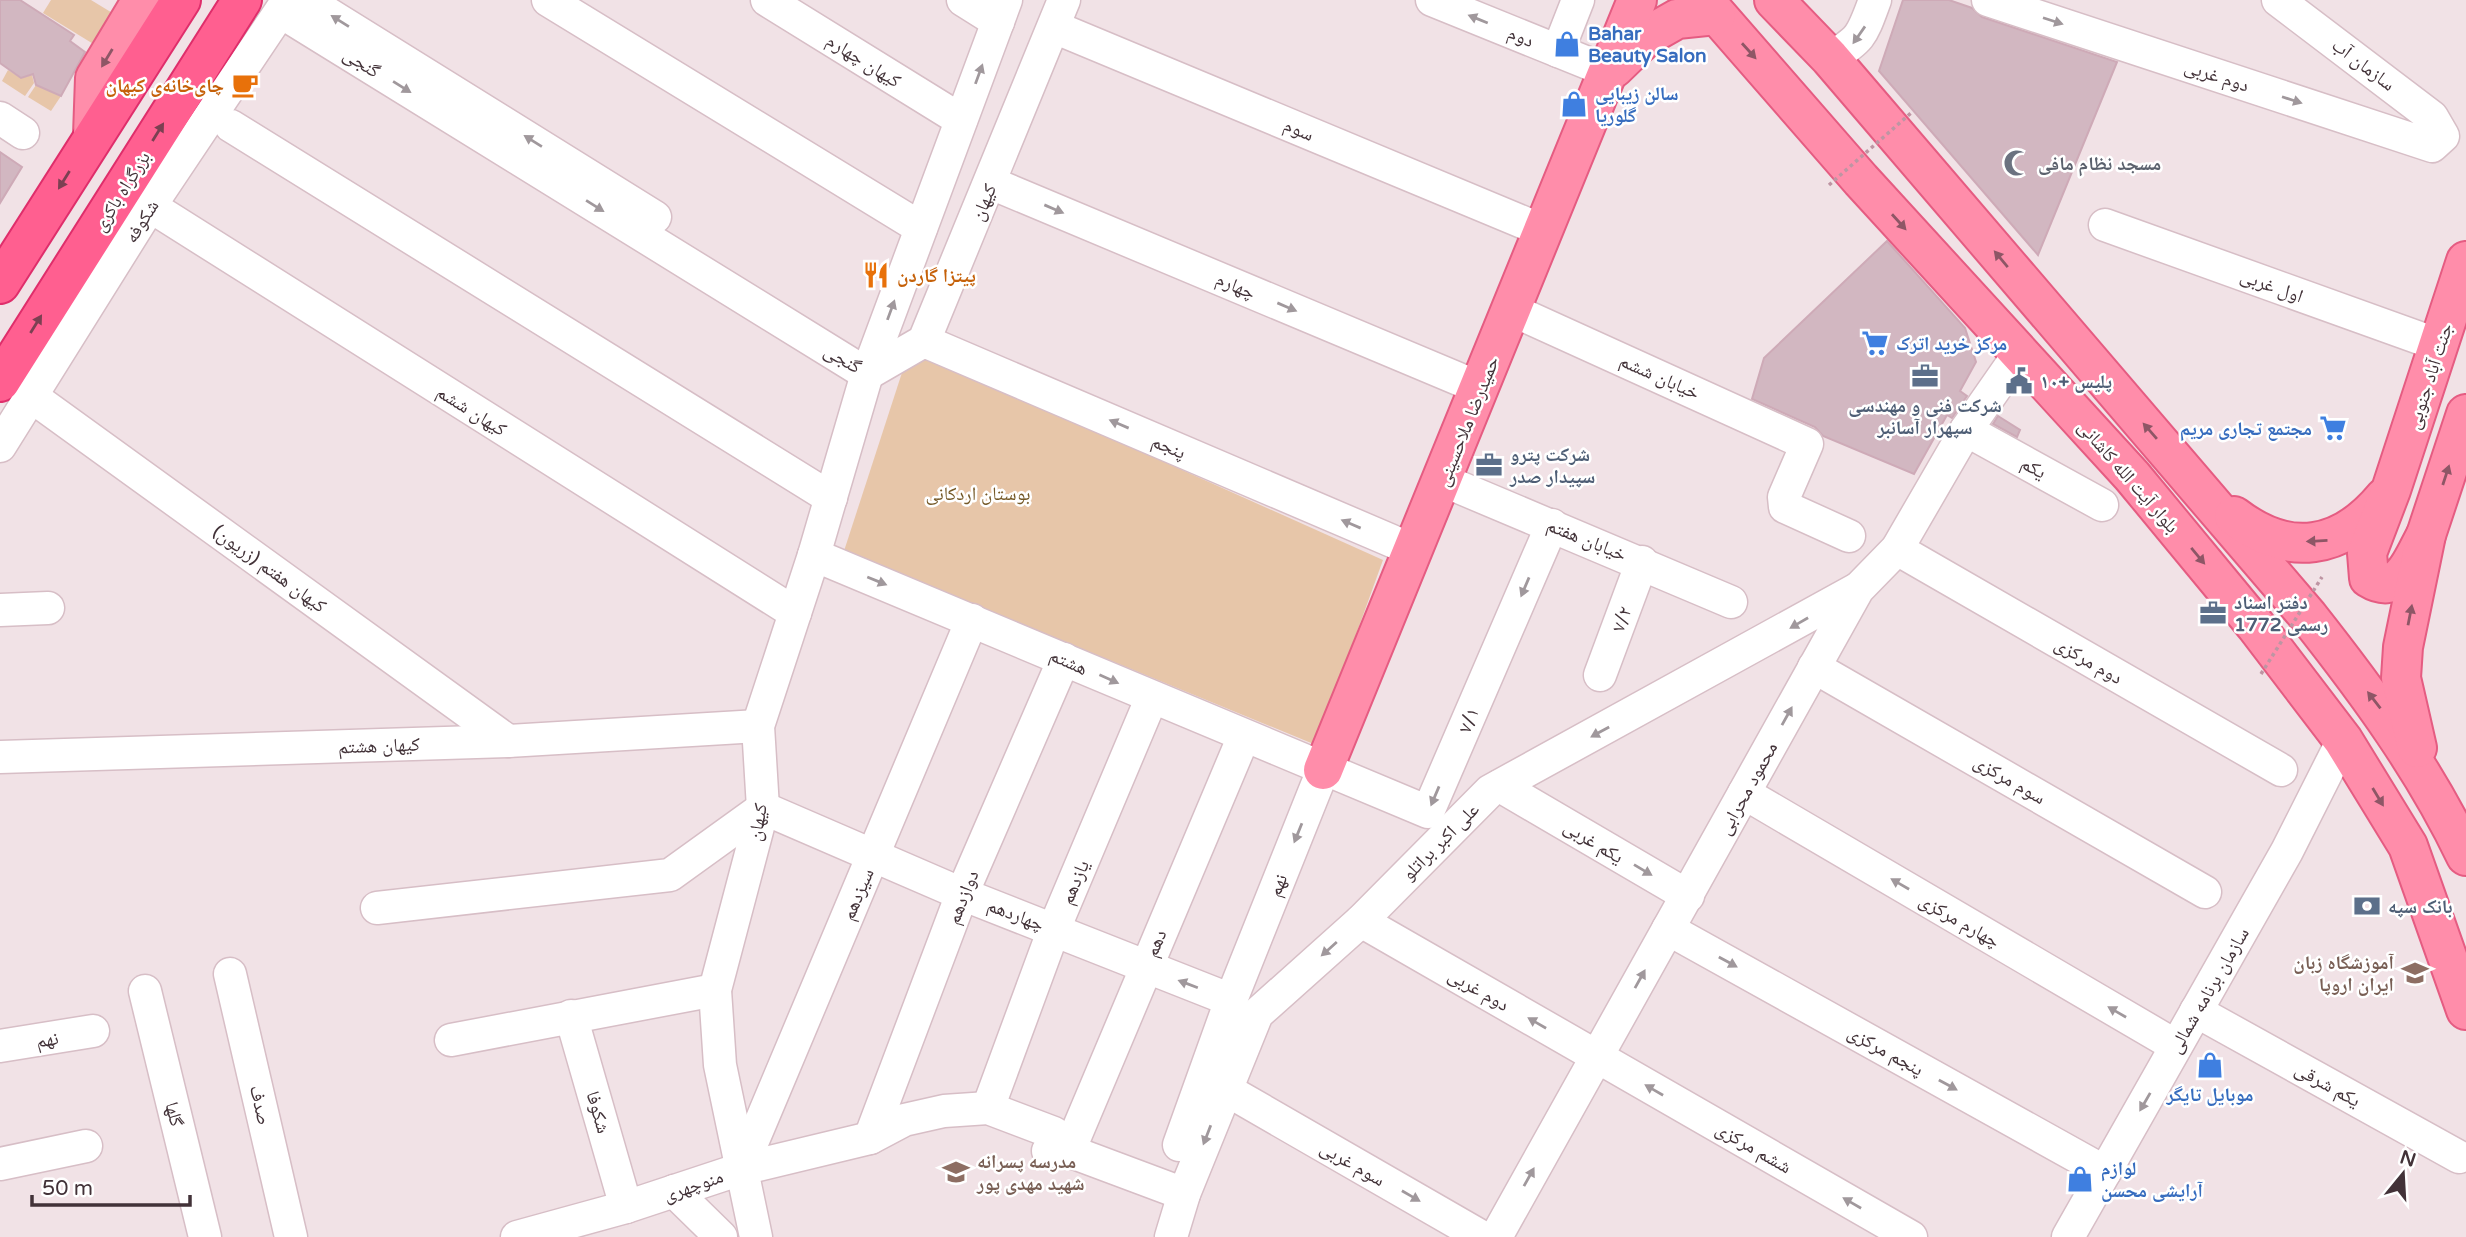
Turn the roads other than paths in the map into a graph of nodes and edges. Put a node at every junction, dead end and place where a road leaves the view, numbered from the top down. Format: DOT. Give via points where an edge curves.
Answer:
graph roads {
  1 [pos="142,0"];
  2 [pos="181,0"];
  3 [pos="242,0"];
  4 [pos="548,0"];
  5 [pos="767,0"];
  6 [pos="963,0"];
  7 [pos="1432,0"];
  8 [pos="1578,0"];
  9 [pos="1637,0"];
  10 [pos="1774,0"];
  11 [pos="1875,0"];
  12 [pos="1988,0"];
  13 [pos="2278,0"];
  14 [pos="292,4"];
  15 [pos="1710,8"];
  16 [pos="1002,11"];
  17 [pos="1059,14"];
  18 [pos="1558,51"];
  19 [pos="1830,58"];
  20 [pos="1609,72"];
  21 [pos="961,120"];
  22 [pos="231,125"];
  23 [pos="93,135"];
  24 [pos="2443,136"];
  25 [pos="991,183"];
  26 [pos="150,206"];
  27 [pos="2105,225"];
  28 [pos="921,228"];
  29 [pos="1544,231"];
  30 [pos="2466,261"];
  31 [pos="0,284"];
  32 [pos="1512,310"];
  33 [pos="924,341"];
  34 [pos="2439,345"];
  35 [pos="2019,354"];
  36 [pos="867,374"];
  37 [pos="1480,388"];
  38 [pos="16,389"];
  39 [pos="2466,414"];
  40 [pos="1966,430"];
  41 [pos="0,446"];
  42 [pos="2177,462"];
  43 [pos="1442,480"];
  44 [pos="2391,490"];
  45 [pos="831,498"];
  46 [pos="2102,505"];
  47 [pos="1552,524"];
  48 [pos="2426,535"];
  49 [pos="1849,536"];
  50 [pos="1897,549"];
  51 [pos="1413,550"];
  52 [pos="814,555"];
  53 [pos="1642,562"];
  54 [pos="1858,589"];
  55 [pos="1731,602"];
  56 [pos="48,608"];
  57 [pos="0,610"];
  58 [pos="795,613"];
  59 [pos="972,620"];
  60 [pos="1064,659"];
  61 [pos="1814,667"];
  62 [pos="1600,675"];
  63 [pos="1152,698"];
  64 [pos="758,726"];
  65 [pos="1244,736"];
  66 [pos="2343,740"];
  67 [pos="508,741"];
  68 [pos="0,757"];
  69 [pos="1324,770"];
  70 [pos="2281,770"];
  71 [pos="2424,778"];
  72 [pos="1500,786"];
  73 [pos="1744,793"];
  74 [pos="763,808"];
  75 [pos="874,856"];
  76 [pos="2466,856"];
  77 [pos="2205,892"];
  78 [pos="962,894"];
  79 [pos="1688,896"];
  80 [pos="377,908"];
  81 [pos="1361,921"];
  82 [pos="1054,929"];
  83 [pos="1668,929"];
  84 [pos="1144,967"];
  85 [pos="230,974"];
  86 [pos="715,990"];
  87 [pos="145,991"];
  88 [pos="1231,1000"];
  89 [pos="2466,1010"];
  90 [pos="2196,1011"];
  91 [pos="571,1016"];
  92 [pos="93,1031"];
  93 [pos="451,1040"];
  94 [pos="0,1046"];
  95 [pos="2176,1046"];
  96 [pos="1597,1057"];
  97 [pos="1225,1089"];
  98 [pos="988,1108"];
  99 [pos="870,1138"];
  100 [pos="1179,1145"];
  101 [pos="86,1146"];
  102 [pos="1069,1151"];
  103 [pos="2459,1157"];
  104 [pos="0,1164"];
  105 [pos="741,1169"];
  106 [pos="2105,1172"];
  107 [pos="674,1191"];
  108 [pos="1184,1194"];
  109 [pos="626,1208"];
  110 [pos="205,1237"];
  111 [pos="291,1237"];
  112 [pos="517,1237"];
  113 [pos="721,1237"];
  114 [pos="756,1237"];
  115 [pos="1171,1237"];
  116 [pos="1482,1237"];
  117 [pos="1496,1237"];
  118 [pos="1911,1237"];
  119 [pos="2068,1237"];
  1 -- 23 [label="main road, one-way" via="95,78"];
  2 -- 23 [label="highway"];
  38 -- 3 [label="highway, بزرگراه باکری, one-way"];
  4 -- 28 [label="street"];
  5 -- 21 [label="street, کیهان چهارم"];
  6 -- 16 [label="street"];
  18 -- 7 [label="street, دوم, one-way"];
  8 -- 18 [label="street"];
  9 -- 20 [label="main road, حمیدرضا ملاحسینی"];
  10 -- 19 [label="main road"];
  11 -- 19 [label="street, one-way" via="1856,43"];
  12 -- 24 [label="street, دوم غربی, one-way" via="2432,146"];
  13 -- 24 [label="street, سازمان آب" via="2432,117"];
  14 -- 26 [label="street, شکوفه"];
  14 -- 36 [label="street, گنجی"];
  15 -- 20 [label="main road" via="1647,36"];
  15 -- 35 [label="main road, بلوار آیت الله کاشانی, one-way"];
  21 -- 16 [label="street, کیهان, one-way"];
  17 -- 25 [label="street, کیهان"];
  17 -- 29 [label="street, سوم"];
  18 -- 20 [label="street, دوم"];
  42 -- 19 [label="main road, one-way"];
  20 -- 29 [label="main road, حمیدرضا ملاحسینی"];
  21 -- 28 [label="street, کیهان"];
  22 -- 45 [label="street"];
  23 -- 31 [label="highway, one-way"];
  25 -- 33 [label="street, کیهان"];
  25 -- 37 [label="street, چهارم, one-way"];
  26 -- 38 [label="street, شکوفه"];
  26 -- 58 [label="street, کیهان ششم"];
  27 -- 34 [label="street, اول غربی"];
  36 -- 28 [label="street, کیهان, one-way"];
  29 -- 32 [label="main road, حمیدرضا ملاحسینی"];
  30 -- 34 [label="main road, جنت آباد جنوبی"];
  32 -- 37 [label="main road, حمیدرضا ملاحسینی"];
  32 -- 49 [label="street, خیابان ششم" via="1807,444 1784,498 1785,506"];
  33 -- 36 [label="street"];
  51 -- 33 [label="street, پنجم, one-way"];
  34 -- 44 [label="main road, جنت آباد جنوبی"];
  35 -- 40 [label="street, محمود محرابی"];
  35 -- 66 [label="main road, بلوار آیت الله کاشانی, one-way" via="2132,476"];
  36 -- 45 [label="street, کیهان"];
  37 -- 43 [label="main road, حمیدرضا ملاحسینی"];
  38 -- 41 [label="street, شکوفه"];
  38 -- 67 [label="street, کیهان هفتم (زریون)"];
  48 -- 39 [label="main road, one-way"];
  40 -- 46 [label="street, یکم"];
  40 -- 50 [label="street, محمود محرابی"];
  44 -- 42 [label="main road, one-way" via="2374,511 2328,541 2281,540 2253,530 2222,507"];
  71 -- 42 [label="main road, one-way" via="2380,707"];
  43 -- 47 [label="street, خیابان هفتم"];
  43 -- 51 [label="main road, حمیدرضا ملاحسینی"];
  44 -- 48 [label="main road, جنت آباد جنوبی" via="2367,553 2369,578 2391,585 2403,577"];
  45 -- 52 [label="street, کیهان"];
  47 -- 53 [label="street, خیابان هفتم"];
  47 -- 69 [label="street, ۷/۱, one-way" via="1428,812"];
  71 -- 48 [label="main road, one-way" via="2401,678"];
  50 -- 54 [label="street, محمود محرابی"];
  50 -- 70 [label="street, دوم مرکزی"];
  51 -- 69 [label="main road, حمیدرضا ملاحسینی"];
  52 -- 58 [label="street, کیهان"];
  52 -- 59 [label="street, هشتم, one-way"];
  53 -- 55 [label="street, خیابان هفتم"];
  53 -- 62 [label="street, ۷/۲"];
  54 -- 61 [label="street, محمود محرابی"];
  54 -- 72 [label="street, علی اکبر براتلو, one-way"];
  56 -- 57 [label="street"];
  58 -- 64 [label="street, کیهان"];
  59 -- 60 [label="street, هشتم"];
  59 -- 75 [label="street, سیزدهم"];
  60 -- 63 [label="street, هشتم, one-way"];
  60 -- 78 [label="street, دوازدهم"];
  73 -- 61 [label="street, محمود محرابی, one-way"];
  61 -- 77 [label="street, سوم مرکزی"];
  63 -- 65 [label="street, هشتم"];
  63 -- 82 [label="street, یازدهم"];
  64 -- 67 [label="street, کیهان هشتم"];
  64 -- 74 [label="street, کیهان"];
  65 -- 69 [label="street, هشتم"];
  65 -- 84 [label="street, دهم"];
  66 -- 89 [label="main road, بلوار آیت الله کاشانی, one-way" via="2408,846"];
  66 -- 90 [label="street, سازمان برنامه شمالی"];
  67 -- 68 [label="street, کیهان هشتم"];
  69 -- 88 [label="street, نهم, one-way"];
  71 -- 76 [label="main road"];
  72 -- 79 [label="street, یکم غربی, one-way"];
  72 -- 81 [label="street, علی اکبر براتلو"];
  73 -- 79 [label="street, محمود محرابی"];
  95 -- 73 [label="street, چهارم مرکزی, one-way"];
  74 -- 75 [label="street, چهاردهم"];
  74 -- 80 [label="street" via="670,875"];
  74 -- 86 [label="street, کیهان"];
  75 -- 78 [label="street, چهاردهم"];
  75 -- 105 [label="street, سیزدهم"];
  78 -- 82 [label="street, چهاردهم"];
  78 -- 99 [label="street, دوازدهم"];
  79 -- 83 [label="street, محمود محرابی"];
  96 -- 81 [label="street, دوم غربی, one-way"];
  81 -- 97 [label="street, علی اکبر براتلو, one-way" via="1257,1014"];
  82 -- 84 [label="street, چهاردهم"];
  82 -- 98 [label="street, یازدهم"];
  96 -- 83 [label="street, محمود محرابی, one-way"];
  83 -- 106 [label="street, پنجم مرکزی, one-way"];
  88 -- 84 [label="street, چهاردهم, one-way"];
  84 -- 102 [label="street, دهم"];
  85 -- 111 [label="street, صدف"];
  86 -- 91 [label="street"];
  86 -- 105 [label="street, کیهان" via="720,1065"];
  87 -- 110 [label="street, گلها"];
  88 -- 100 [label="street, نهم"];
  90 -- 95 [label="street, سازمان برنامه شمالی"];
  90 -- 103 [label="street, یکم شرقی"];
  91 -- 93 [label="street"];
  91 -- 109 [label="street, شکوفا"];
  92 -- 94 [label="street, نهم"];
  95 -- 106 [label="street, سازمان برنامه شمالی, one-way"];
  117 -- 96 [label="street, محمود محرابی, one-way"];
  118 -- 96 [label="street, ششم مرکزی, one-way"];
  97 -- 108 [label="street, علی اکبر براتلو, one-way"];
  97 -- 116 [label="street, سوم غربی, one-way"];
  98 -- 99 [label="street, منوچهری" via="904,1120"];
  98 -- 102 [label="street, منوچهری" via="1054,1133"];
  99 -- 102 [label="street, منوچهری" via="905,1140 960,1130 991,1130 1048,1151"];
  99 -- 105 [label="street, منوچهری"];
  101 -- 104 [label="street"];
  102 -- 108 [label="street, منوچهری"];
  105 -- 107 [label="street, منوچهری"];
  105 -- 114 [label="street, کیهان"];
  106 -- 119 [label="street, سازمان برنامه شمالی"];
  107 -- 109 [label="street, منوچهری"];
  107 -- 113 [label="street"];
  108 -- 115 [label="street, علی اکبر براتلو"];
  109 -- 112 [label="street, منوچهری"];
}
